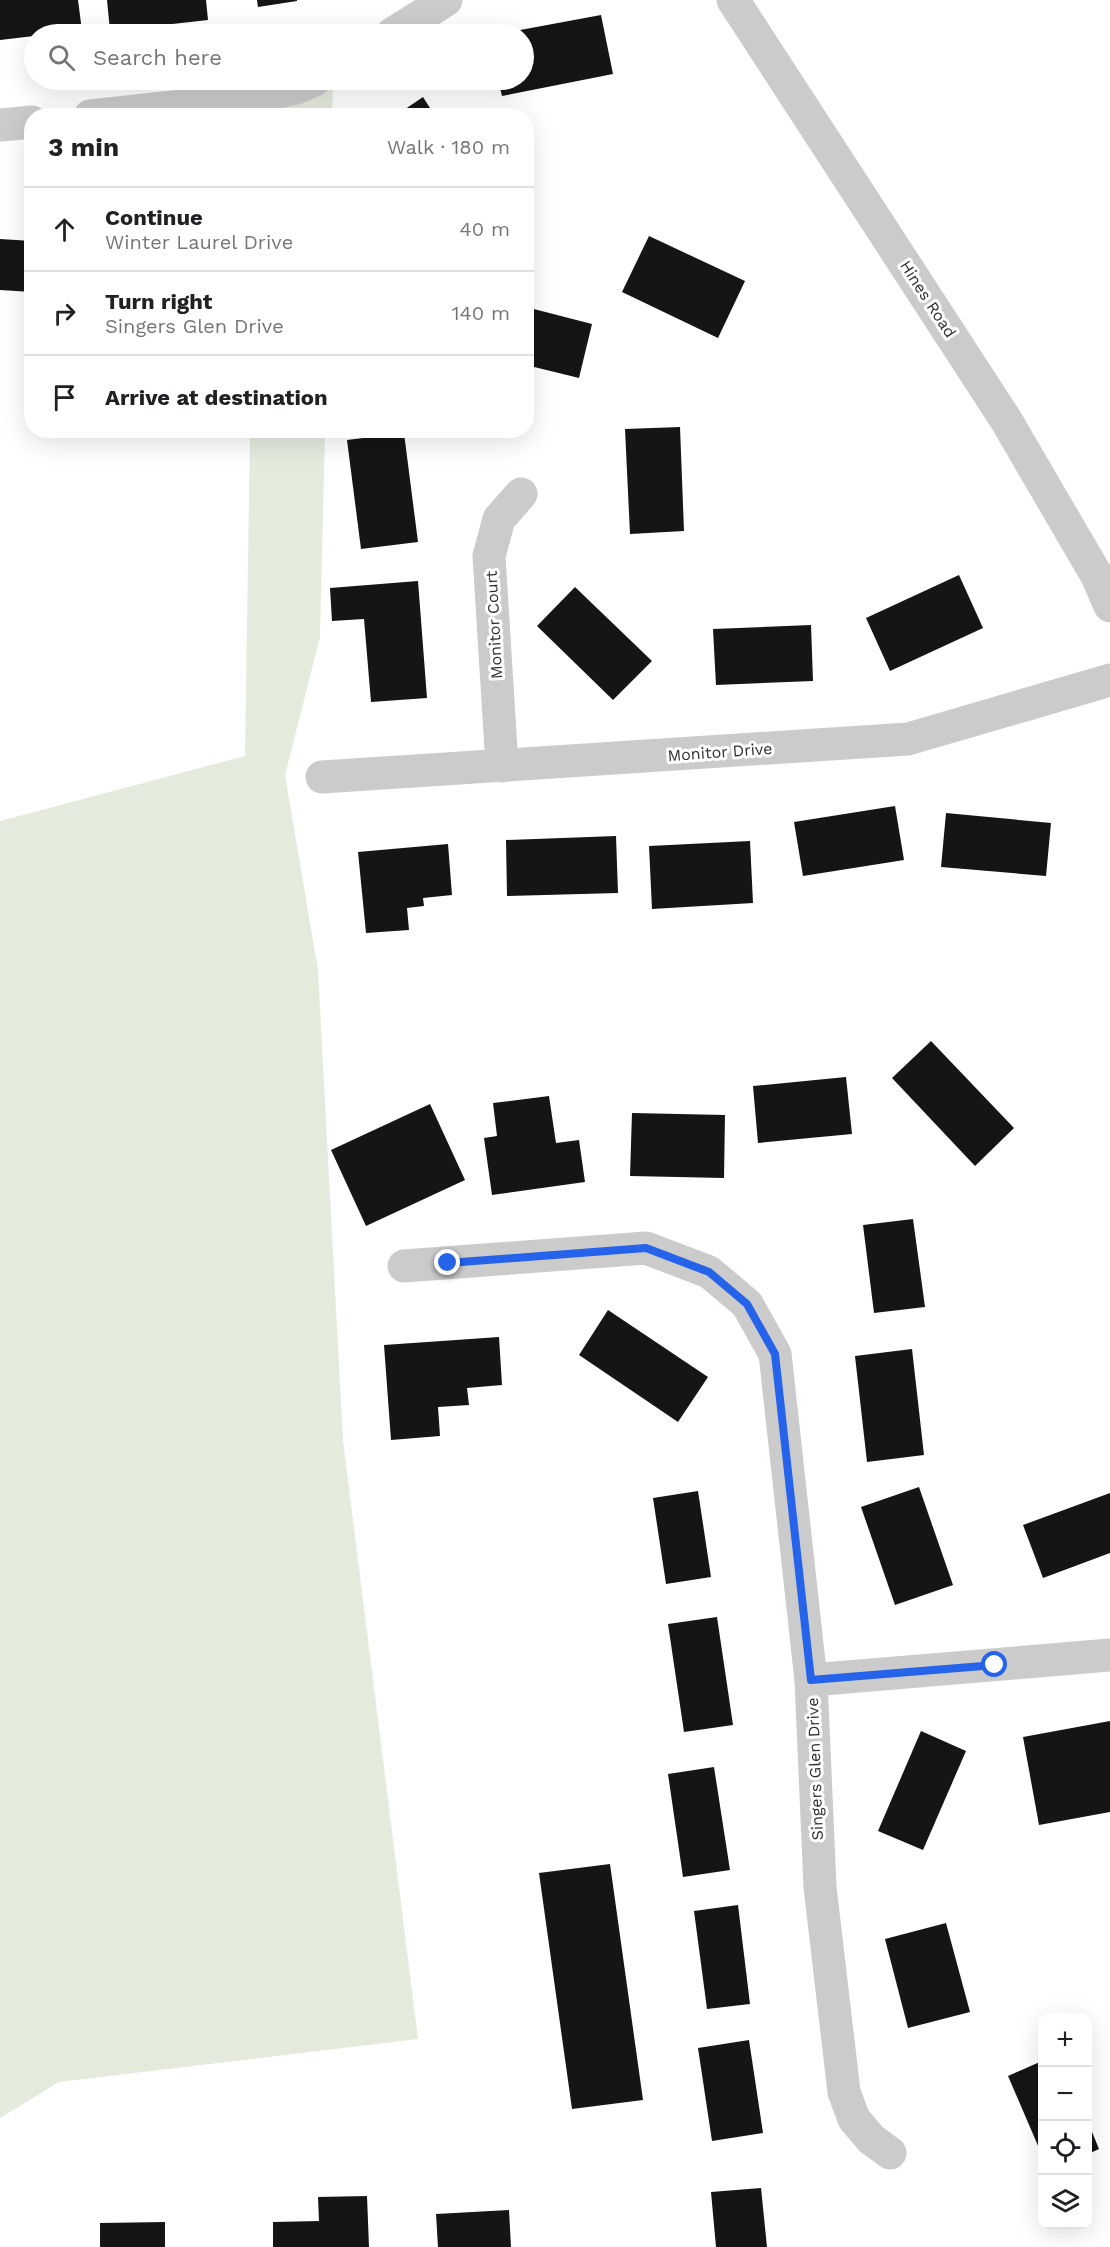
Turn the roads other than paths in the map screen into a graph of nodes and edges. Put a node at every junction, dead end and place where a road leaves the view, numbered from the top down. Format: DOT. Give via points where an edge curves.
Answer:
graph roads {
  1 [pos="446,0"];
  2 [pos="733,0"];
  3 [pos="408,24"];
  4 [pos="286,90"];
  5 [pos="164,108"];
  6 [pos="24,123"];
  7 [pos="0,125"];
  8 [pos="521,494"];
  9 [pos="1110,606"];
  10 [pos="1110,680"];
  11 [pos="502,766"];
  12 [pos="322,777"];
  13 [pos="404,1266"];
  14 [pos="1110,1655"];
  15 [pos="811,1680"];
  16 [pos="890,2153"];
  1 -- 3 [label="street"];
  2 -- 9 [label="street, Hines Road" via="1006,420 1097,576"];
  4 -- 5 [label="street"];
  6 -- 7 [label="street"];
  8 -- 11 [label="street, Monitor Court" via="498,519 489,556"];
  10 -- 11 [label="street, Monitor Drive" via="908,739"];
  11 -- 12 [label="street, Monitor Drive"];
  13 -- 15 [label="street, Singers Glen Drive" via="646,1248 709,1272 747,1304 775,1354"];
  14 -- 15 [label="street"];
  15 -- 16 [label="street, Singers Glen Drive" via="820,1887 844,2092 854,2120"];
}
